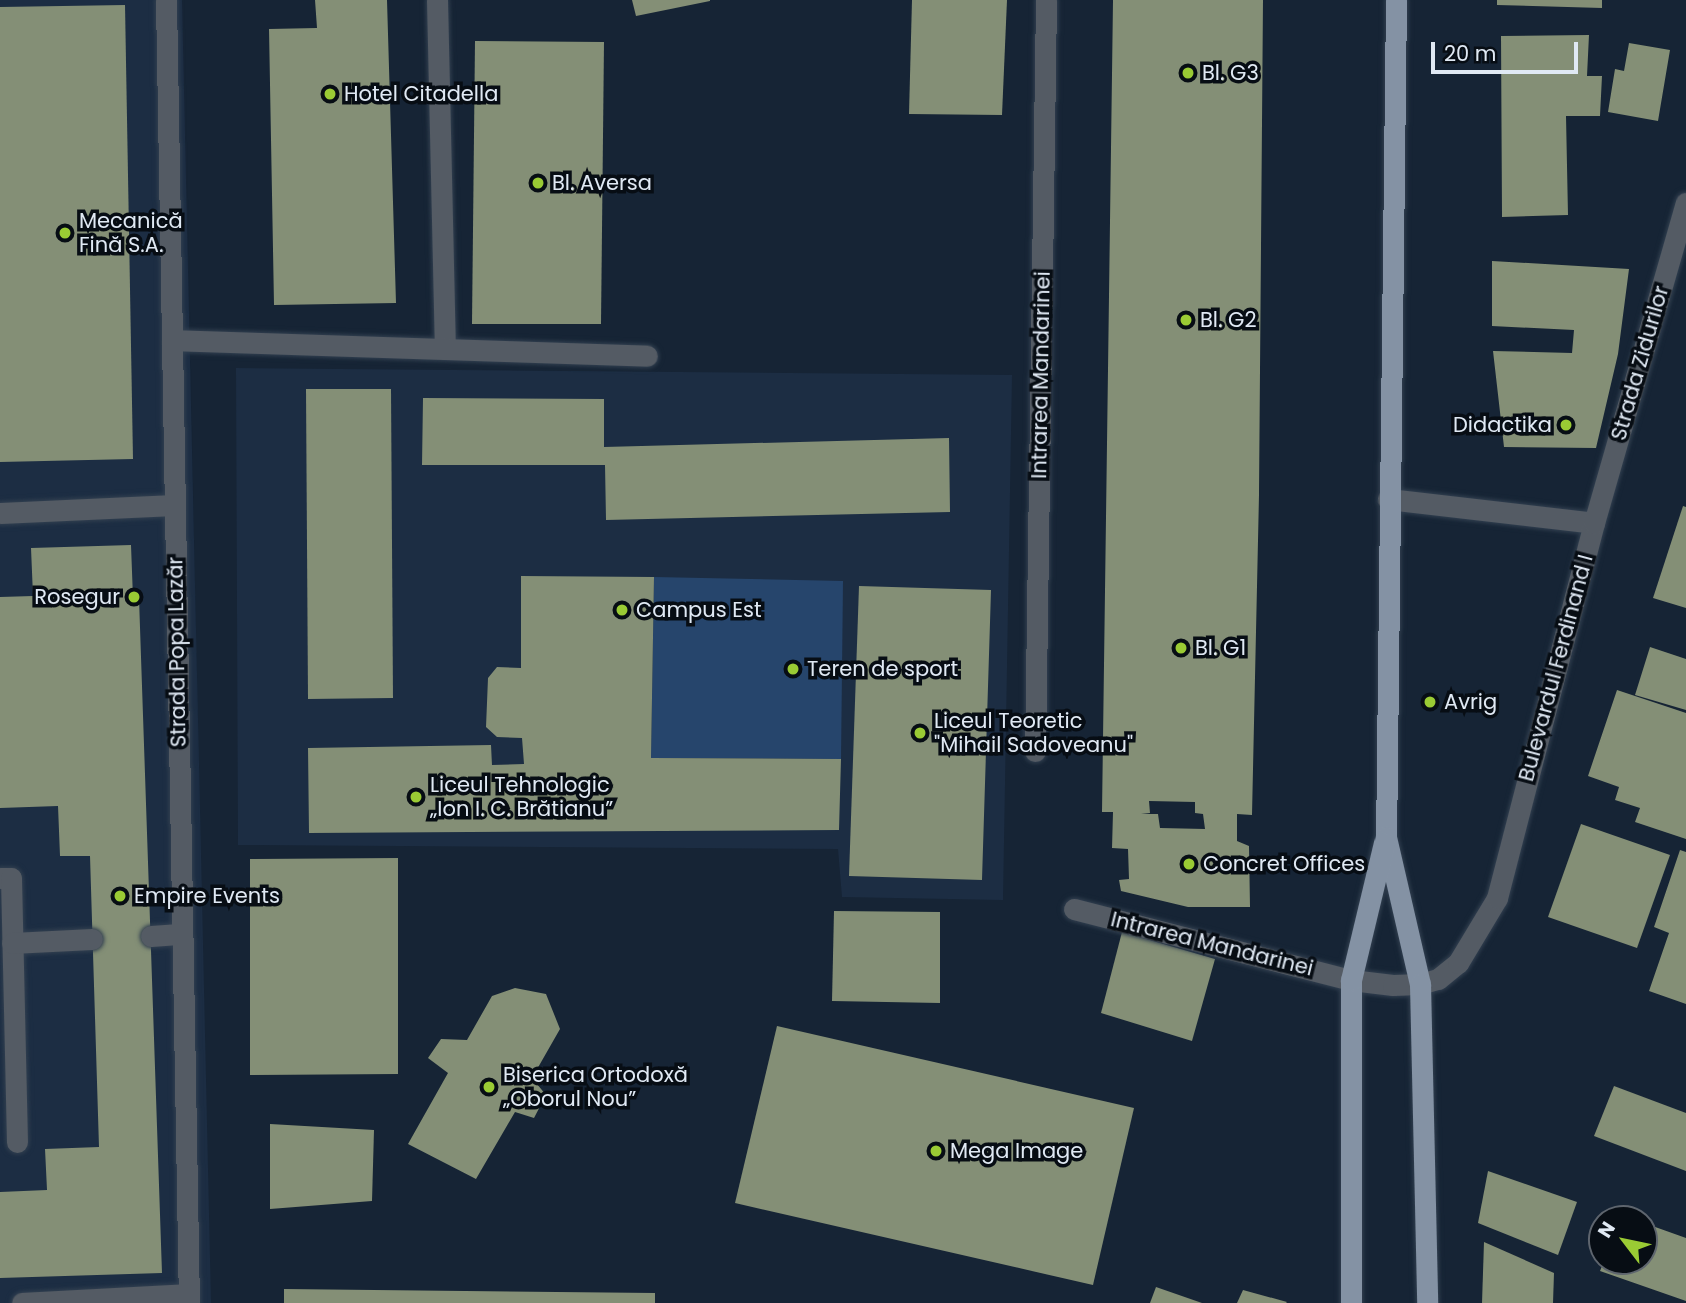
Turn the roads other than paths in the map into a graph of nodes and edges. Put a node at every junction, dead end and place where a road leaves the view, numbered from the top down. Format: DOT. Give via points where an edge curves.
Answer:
graph roads {
  1 [pos="166,0"];
  2 [pos="437,0"];
  3 [pos="1046,0"];
  4 [pos="1396,0"];
  5 [pos="1686,203"];
  6 [pos="172,340"];
  7 [pos="445,349"];
  8 [pos="647,356"];
  9 [pos="1388,499"];
  10 [pos="175,505"];
  11 [pos="0,513"];
  12 [pos="1594,523"];
  13 [pos="1035,751"];
  14 [pos="1386,837"];
  15 [pos="0,878"];
  16 [pos="1074,909"];
  17 [pos="181,934"];
  18 [pos="151,936"];
  19 [pos="92,939"];
  20 [pos="12,943"];
  21 [pos="1351,980"];
  22 [pos="1420,984"];
  23 [pos="17,1142"];
  24 [pos="189,1298"];
  25 [pos="22,1303"];
  26 [pos="1351,1303"];
  27 [pos="1427,1303"];
  1 -- 6 [label="street, Strada Popa Lazăr"];
  2 -- 7 [label="street"];
  3 -- 13 [label="street, Intrarea Mandarinei"];
  4 -- 9 [label="main road"];
  5 -- 12 [label="street, Strada Zidurilor"];
  6 -- 7 [label="street"];
  6 -- 10 [label="street, Strada Popa Lazăr"];
  7 -- 8 [label="street"];
  9 -- 12 [label="street"];
  9 -- 14 [label="main road"];
  10 -- 11 [label="street"];
  10 -- 17 [label="street, Strada Popa Lazăr"];
  12 -- 22 [label="street, Bulevardul Ferdinand I" via="1497,898 1458,963 1438,979"];
  14 -- 21 [label="main road"];
  14 -- 22 [label="main road"];
  15 -- 20 [label="street" via="11,878"];
  16 -- 21 [label="street, Intrarea Mandarinei"];
  17 -- 18 [label="street"];
  17 -- 24 [label="street, Strada Popa Lazăr"];
  19 -- 20 [label="street"];
  20 -- 23 [label="street"];
  21 -- 22 [label="street, Bulevardul Ferdinand I"];
  21 -- 26 [label="main road"];
  22 -- 27 [label="main road"];
  24 -- 25 [label="street"];
}
